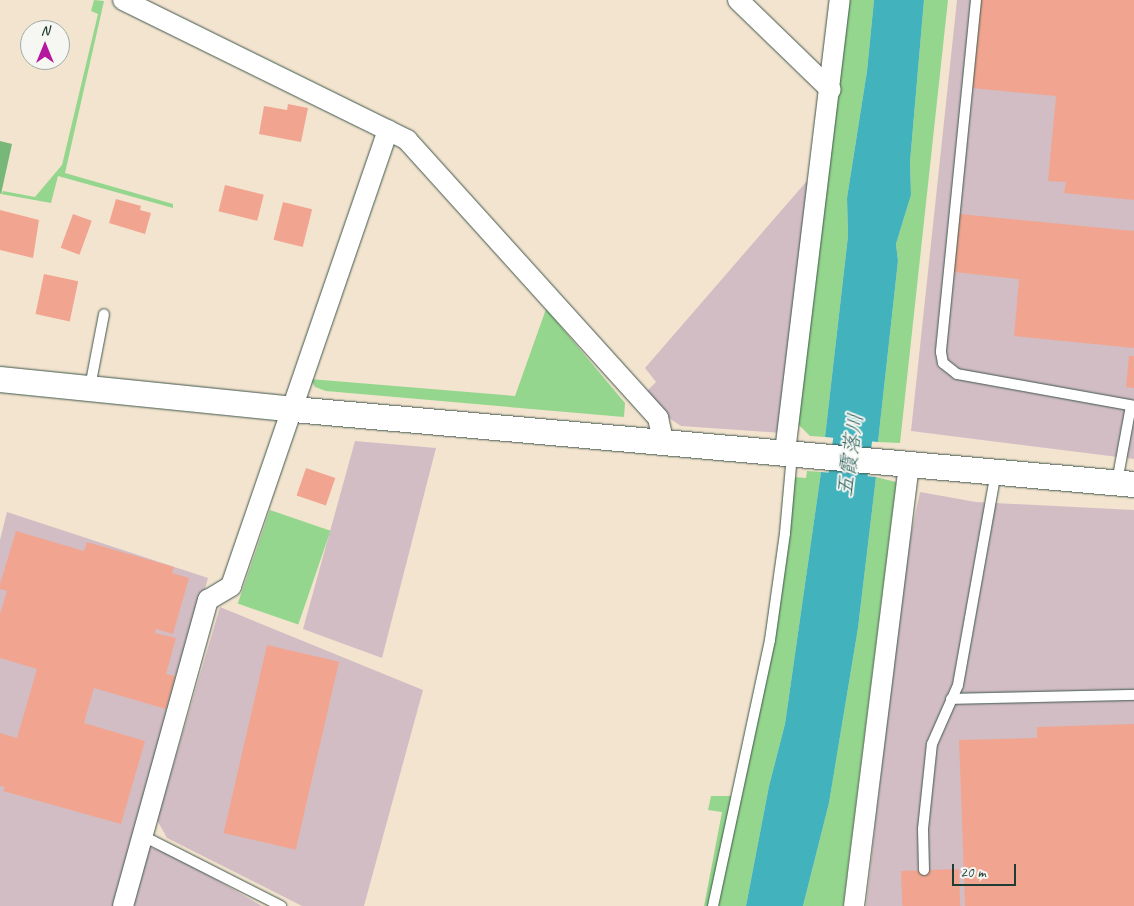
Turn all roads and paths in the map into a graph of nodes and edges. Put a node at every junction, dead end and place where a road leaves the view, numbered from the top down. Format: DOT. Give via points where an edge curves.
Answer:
graph roads {
  1 [pos="123,0"];
  2 [pos="738,0"];
  3 [pos="840,0"];
  4 [pos="976,0"];
  5 [pos="831,90"];
  6 [pos="388,130"];
  7 [pos="104,314"];
  8 [pos="4,374"];
  9 [pos="90,388"];
  10 [pos="1132,406"];
  11 [pos="293,409"];
  12 [pos="663,440"];
  13 [pos="795,453"];
  14 [pos="898,461"];
  15 [pos="996,471"];
  16 [pos="1125,483"];
  17 [pos="1134,695"];
  18 [pos="952,699"];
  19 [pos="143,836"];
  20 [pos="924,870"];
  21 [pos="123,906"];
  22 [pos="281,906"];
  23 [pos="713,906"];
  24 [pos="854,906"];
  1 -- 6 [label="street"];
  2 -- 5 [label="street"];
  3 -- 5 [label="street"];
  4 -- 10 [label="lane" via="941,352 943,363 957,374"];
  5 -- 13 [label="street"];
  6 -- 11 [label="street"];
  6 -- 12 [label="street" via="407,140 658,418"];
  7 -- 9 [label="lane"];
  8 -- 9 [label="street"];
  9 -- 11 [label="street"];
  10 -- 16 [label="lane"];
  11 -- 12 [label="street"];
  11 -- 19 [label="street" via="231,586 208,600"];
  12 -- 13 [label="street"];
  13 -- 14 [label="street"];
  13 -- 23 [label="lane" via="770,640"];
  14 -- 15 [label="street"];
  14 -- 24 [label="street"];
  15 -- 16 [label="street"];
  15 -- 18 [label="lane" via="958,685"];
  17 -- 18 [label="lane"];
  18 -- 20 [label="lane" via="932,744 923,829"];
  19 -- 21 [label="street"];
  19 -- 22 [label="lane"];
}
